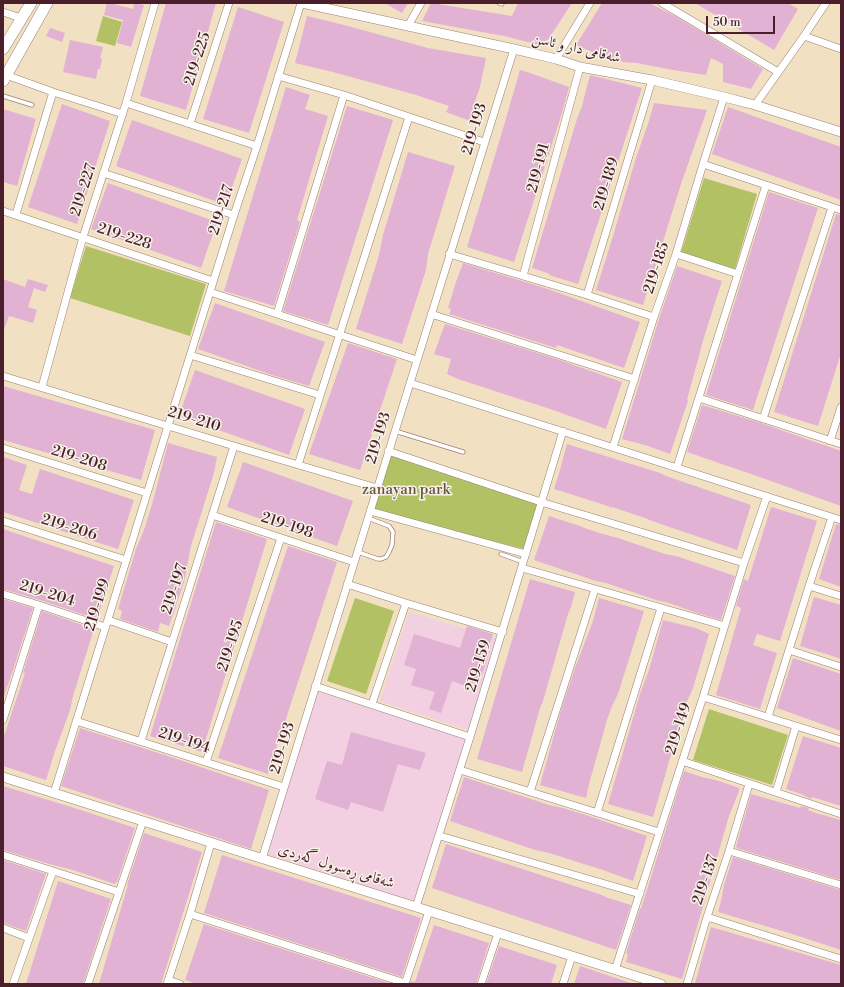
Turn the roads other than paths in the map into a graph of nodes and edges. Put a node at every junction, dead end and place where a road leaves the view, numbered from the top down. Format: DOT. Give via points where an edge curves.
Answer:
graph roads {
  1 [pos="31,3"];
  2 [pos="47,3"];
  3 [pos="51,3"];
  4 [pos="156,3"];
  5 [pos="230,3"];
  6 [pos="302,3"];
  7 [pos="421,3"];
  8 [pos="590,3"];
  9 [pos="662,3"];
  10 [pos="825,3"];
  11 [pos="3,12"];
  12 [pos="21,18"];
  13 [pos="38,18"];
  14 [pos="408,26"];
  15 [pos="804,36"];
  16 [pos="3,49"];
  17 [pos="514,49"];
  18 [pos="841,49"];
  19 [pos="556,59"];
  20 [pos="580,67"];
  21 [pos="778,72"];
  22 [pos="278,76"];
  23 [pos="5,78"];
  24 [pos="652,80"];
  25 [pos="53,92"];
  26 [pos="3,96"];
  27 [pos="344,96"];
  28 [pos="724,97"];
  29 [pos="126,103"];
  30 [pos="32,105"];
  31 [pos="755,105"];
  32 [pos="123,114"];
  33 [pos="409,117"];
  34 [pos="190,124"];
  35 [pos="841,132"];
  36 [pos="484,142"];
  37 [pos="257,146"];
  38 [pos="703,164"];
  39 [pos="103,173"];
  40 [pos="766,185"];
  41 [pos="832,207"];
  42 [pos="841,210"];
  43 [pos="3,211"];
  44 [pos="16,214"];
  45 [pos="234,215"];
  46 [pos="83,238"];
  47 [pos="450,254"];
  48 [pos="676,254"];
  49 [pos="738,274"];
  50 [pos="523,276"];
  51 [pos="213,281"];
  52 [pos="210,292"];
  53 [pos="587,295"];
  54 [pos="277,314"];
  55 [pos="431,314"];
  56 [pos="654,317"];
  57 [pos="340,334"];
  58 [pos="190,355"];
  59 [pos="417,360"];
  60 [pos="3,376"];
  61 [pos="635,379"];
  62 [pos="410,383"];
  63 [pos="42,387"];
  64 [pos="320,396"];
  65 [pos="699,398"];
  66 [pos="841,407"];
  67 [pos="763,419"];
  68 [pos="168,426"];
  69 [pos="395,431"];
  70 [pos="563,432"];
  71 [pos="830,441"];
  72 [pos="841,444"];
  73 [pos="234,446"];
  74 [pos="613,447"];
  75 [pos="3,448"];
  76 [pos="388,451"];
  77 [pos="463,452"];
  78 [pos="298,465"];
  79 [pos="677,467"];
  80 [pos="377,488"];
  81 [pos="147,494"];
  82 [pos="767,496"];
  83 [pos="542,502"];
  84 [pos="212,514"];
  85 [pos="369,514"];
  86 [pos="832,517"];
  87 [pos="841,520"];
  88 [pos="3,521"];
  89 [pos="281,538"];
  90 [pos="357,552"];
  91 [pos="501,554"];
  92 [pos="526,554"];
  93 [pos="126,560"];
  94 [pos="354,562"];
  95 [pos="744,563"];
  96 [pos="523,565"];
  97 [pos="347,584"];
  98 [pos="809,586"];
  99 [pos="595,589"];
  100 [pos="3,594"];
  101 [pos="841,596"];
  102 [pos="406,603"];
  103 [pos="39,605"];
  104 [pos="661,608"];
  105 [pos="106,623"];
  106 [pos="724,626"];
  107 [pos="503,632"];
  108 [pos="172,642"];
  109 [pos="789,650"];
  110 [pos="841,667"];
  111 [pos="316,686"];
  112 [pos="703,697"];
  113 [pos="372,704"];
  114 [pos="768,717"];
  115 [pos="3,720"];
  116 [pos="76,721"];
  117 [pos="796,726"];
  118 [pos="470,737"];
  119 [pos="841,740"];
  120 [pos="141,741"];
  121 [pos="682,761"];
  122 [pos="206,762"];
  123 [pos="460,770"];
  124 [pos="3,777"];
  125 [pos="749,784"];
  126 [pos="284,787"];
  127 [pos="530,792"];
  128 [pos="776,792"];
  129 [pos="54,793"];
  130 [pos="597,813"];
  131 [pos="841,814"];
  132 [pos="143,821"];
  133 [pos="660,832"];
  134 [pos="440,836"];
  135 [pos="211,843"];
  136 [pos="729,851"];
  137 [pos="3,855"];
  138 [pos="262,859"];
  139 [pos="53,871"];
  140 [pos="841,885"];
  141 [pos="119,892"];
  142 [pos="640,894"];
  143 [pos="416,907"];
  144 [pos="429,911"];
  145 [pos="190,914"];
  146 [pos="707,917"];
  147 [pos="3,928"];
  148 [pos="498,933"];
  149 [pos="29,938"];
  150 [pos="572,956"];
  151 [pos="841,959"];
  152 [pos="615,970"];
  153 [pos="641,981"];
  154 [pos="168,982"];
  155 [pos="14,984"];
  156 [pos="88,984"];
  157 [pos="180,984"];
  158 [pos="405,984"];
  159 [pos="481,984"];
  160 [pos="563,984"];
  161 [pos="661,984"];
  162 [pos="687,984"];
  1 -- 12 [label="main road"];
  2 -- 13 [label="main road"];
  3 -- 13 [label="main road"];
  4 -- 29 [label="street, 219-227"];
  5 -- 34 [label="street, 219-225"];
  6 -- 14 [label="street, شەقامی دار و ئاسن"];
  6 -- 22 [label="street, 219-217"];
  7 -- 14 [label="street"];
  8 -- 19 [label="street"];
  9 -- 21 [label="street"];
  10 -- 15 [label="street"];
  11 -- 12 [label="street"];
  12 -- 16 [label="main road"];
  13 -- 23 [label="main road"];
  14 -- 17 [label="street, شەقامی دار و ئاسن"];
  15 -- 18 [label="street"];
  15 -- 21 [label="street"];
  17 -- 19 [label="street, شەقامی دار و ئاسن"];
  17 -- 36 [label="street, 219-193"];
  19 -- 20 [label="street, شەقامی دار و ئاسن"];
  20 -- 24 [label="street, شەقامی دار و ئاسن"];
  20 -- 50 [label="street, 219-191"];
  21 -- 31 [label="street"];
  22 -- 27 [label="street"];
  22 -- 37 [label="street, 219-217"];
  23 -- 25 [label="street"];
  24 -- 28 [label="street, شەقامی دار و ئاسن"];
  24 -- 53 [label="street, 219-189"];
  25 -- 32 [label="street"];
  25 -- 44 [label="street"];
  26 -- 30 [label="lane"];
  27 -- 33 [label="street"];
  27 -- 54 [label="street"];
  28 -- 31 [label="street, شەقامی دار و ئاسن"];
  28 -- 38 [label="street, 219-185"];
  29 -- 32 [label="street, 219-227"];
  29 -- 34 [label="street"];
  31 -- 35 [label="street, شەقامی دار و ئاسن"];
  32 -- 39 [label="street, 219-227"];
  33 -- 36 [label="street"];
  33 -- 57 [label="street"];
  34 -- 37 [label="street"];
  36 -- 47 [label="street, 219-193"];
  37 -- 45 [label="street, 219-217"];
  38 -- 40 [label="street"];
  38 -- 48 [label="street, 219-185"];
  39 -- 45 [label="street"];
  39 -- 46 [label="street, 219-227"];
  40 -- 41 [label="street"];
  40 -- 49 [label="street"];
  41 -- 42 [label="street"];
  41 -- 67 [label="street"];
  43 -- 44 [label="street, 219-228"];
  44 -- 46 [label="street, 219-228"];
  45 -- 51 [label="street, 219-217"];
  46 -- 51 [label="street, 219-228"];
  46 -- 63 [label="street, 219-227"];
  47 -- 50 [label="street"];
  47 -- 55 [label="street, 219-193"];
  48 -- 49 [label="street"];
  48 -- 56 [label="street, 219-185"];
  49 -- 65 [label="street"];
  50 -- 53 [label="street"];
  51 -- 52 [label="street, 219-217"];
  52 -- 54 [label="street"];
  52 -- 58 [label="street, 219-217"];
  53 -- 56 [label="street"];
  54 -- 57 [label="street"];
  55 -- 59 [label="street, 219-193"];
  55 -- 61 [label="street"];
  56 -- 61 [label="street, 219-185"];
  57 -- 59 [label="street"];
  57 -- 64 [label="street"];
  58 -- 64 [label="street"];
  58 -- 68 [label="street, 219-217"];
  59 -- 62 [label="street, 219-193"];
  60 -- 63 [label="street, 219-210"];
  61 -- 74 [label="street, 219-185"];
  62 -- 69 [label="street, 219-193"];
  62 -- 70 [label="street"];
  63 -- 68 [label="street, 219-210"];
  64 -- 78 [label="street"];
  65 -- 67 [label="street"];
  65 -- 79 [label="street"];
  66 -- 71 [label="street"];
  67 -- 71 [label="street"];
  68 -- 73 [label="street, 219-210"];
  68 -- 81 [label="street, 219-199"];
  69 -- 76 [label="street, 219-193"];
  69 -- 77 [label="lane"];
  70 -- 74 [label="street"];
  70 -- 83 [label="street, 219-159"];
  71 -- 72 [label="street"];
  73 -- 78 [label="street, 219-210"];
  73 -- 84 [label="street, 219-197"];
  74 -- 79 [label="street"];
  75 -- 81 [label="street, 219-208"];
  76 -- 80 [label="street, 219-193"];
  76 -- 83 [label="street"];
  78 -- 80 [label="street, 219-210"];
  79 -- 82 [label="street"];
  80 -- 85 [label="street, 219-193"];
  81 -- 93 [label="street, 219-199"];
  82 -- 86 [label="street"];
  82 -- 95 [label="street, 219-149"];
  83 -- 92 [label="street, 219-159"];
  83 -- 95 [label="street"];
  84 -- 89 [label="street, 219-198"];
  84 -- 108 [label="street, 219-197"];
  85 -- 90 [label="street, 219-193"];
  85 -- 90 [label="lane" via="389,526 393,532 392,545 386,557 381,559"];
  85 -- 92 [label="street"];
  86 -- 87 [label="street"];
  86 -- 98 [label="street"];
  88 -- 93 [label="street, 219-206"];
  89 -- 94 [label="street, 219-198"];
  89 -- 122 [label="street, 219-195"];
  90 -- 94 [label="street, 219-193"];
  91 -- 96 [label="lane"];
  92 -- 96 [label="street, 219-159"];
  93 -- 105 [label="street, 219-199"];
  94 -- 97 [label="street, 219-193"];
  95 -- 106 [label="street, 219-149"];
  96 -- 99 [label="street"];
  96 -- 107 [label="street, 219-159"];
  97 -- 102 [label="street"];
  97 -- 111 [label="street, 219-193"];
  98 -- 101 [label="street"];
  98 -- 109 [label="street"];
  99 -- 104 [label="street"];
  99 -- 127 [label="street"];
  100 -- 103 [label="street, 219-204"];
  102 -- 107 [label="street"];
  102 -- 113 [label="street"];
  103 -- 105 [label="street, 219-204"];
  103 -- 115 [label="street"];
  104 -- 106 [label="street"];
  104 -- 130 [label="street"];
  105 -- 108 [label="street, 219-204"];
  105 -- 116 [label="street, 219-199"];
  106 -- 112 [label="street, 219-149"];
  107 -- 118 [label="street, 219-159"];
  108 -- 120 [label="street, 219-197"];
  109 -- 110 [label="street"];
  109 -- 114 [label="street"];
  111 -- 113 [label="street"];
  111 -- 126 [label="street, 219-193"];
  112 -- 114 [label="street"];
  112 -- 121 [label="street, 219-149"];
  113 -- 118 [label="street"];
  114 -- 117 [label="street"];
  116 -- 120 [label="street, 219-194"];
  116 -- 129 [label="street, 219-199"];
  117 -- 119 [label="street"];
  117 -- 128 [label="street"];
  118 -- 123 [label="street, 219-159"];
  120 -- 122 [label="street, 219-194"];
  121 -- 125 [label="street"];
  121 -- 133 [label="street, 219-149"];
  122 -- 126 [label="street, 219-194"];
  123 -- 127 [label="street"];
  123 -- 134 [label="street, 219-159"];
  124 -- 129 [label="street, شەقامی ڕەسوول گەردی"];
  125 -- 128 [label="street"];
  125 -- 136 [label="street, 219-137"];
  126 -- 138 [label="street, 219-193"];
  127 -- 130 [label="street"];
  128 -- 131 [label="street"];
  129 -- 132 [label="street, شەقامی ڕەسوول گەردی"];
  130 -- 133 [label="street"];
  132 -- 135 [label="street, شەقامی ڕەسوول گەردی"];
  132 -- 141 [label="street"];
  133 -- 142 [label="street, 219-149"];
  134 -- 142 [label="street"];
  134 -- 143 [label="street, 219-159"];
  135 -- 138 [label="street, شەقامی ڕەسوول گەردی"];
  135 -- 145 [label="street"];
  136 -- 140 [label="street"];
  136 -- 146 [label="street, 219-137"];
  137 -- 139 [label="street"];
  138 -- 143 [label="street, شەقامی ڕەسوول گەردی"];
  139 -- 141 [label="street"];
  139 -- 149 [label="street"];
  141 -- 156 [label="street"];
  142 -- 152 [label="street, 219-149"];
  143 -- 144 [label="street, شەقامی ڕەسوول گەردی"];
  144 -- 148 [label="street, شەقامی ڕەسوول گەردی"];
  144 -- 158 [label="street"];
  145 -- 154 [label="street"];
  145 -- 158 [label="street"];
  146 -- 151 [label="street"];
  146 -- 162 [label="street, 219-137"];
  147 -- 149 [label="street"];
  148 -- 150 [label="street, شەقامی ڕەسوول گەردی"];
  148 -- 159 [label="street"];
  149 -- 155 [label="street"];
  150 -- 152 [label="street, شەقامی ڕەسوول گەردی"];
  150 -- 160 [label="street"];
  152 -- 153 [label="street, شەقامی ڕەسوول گەردی"];
  153 -- 161 [label="street, شەقامی ڕەسوول گەردی"];
  154 -- 157 [label="street"];
}
